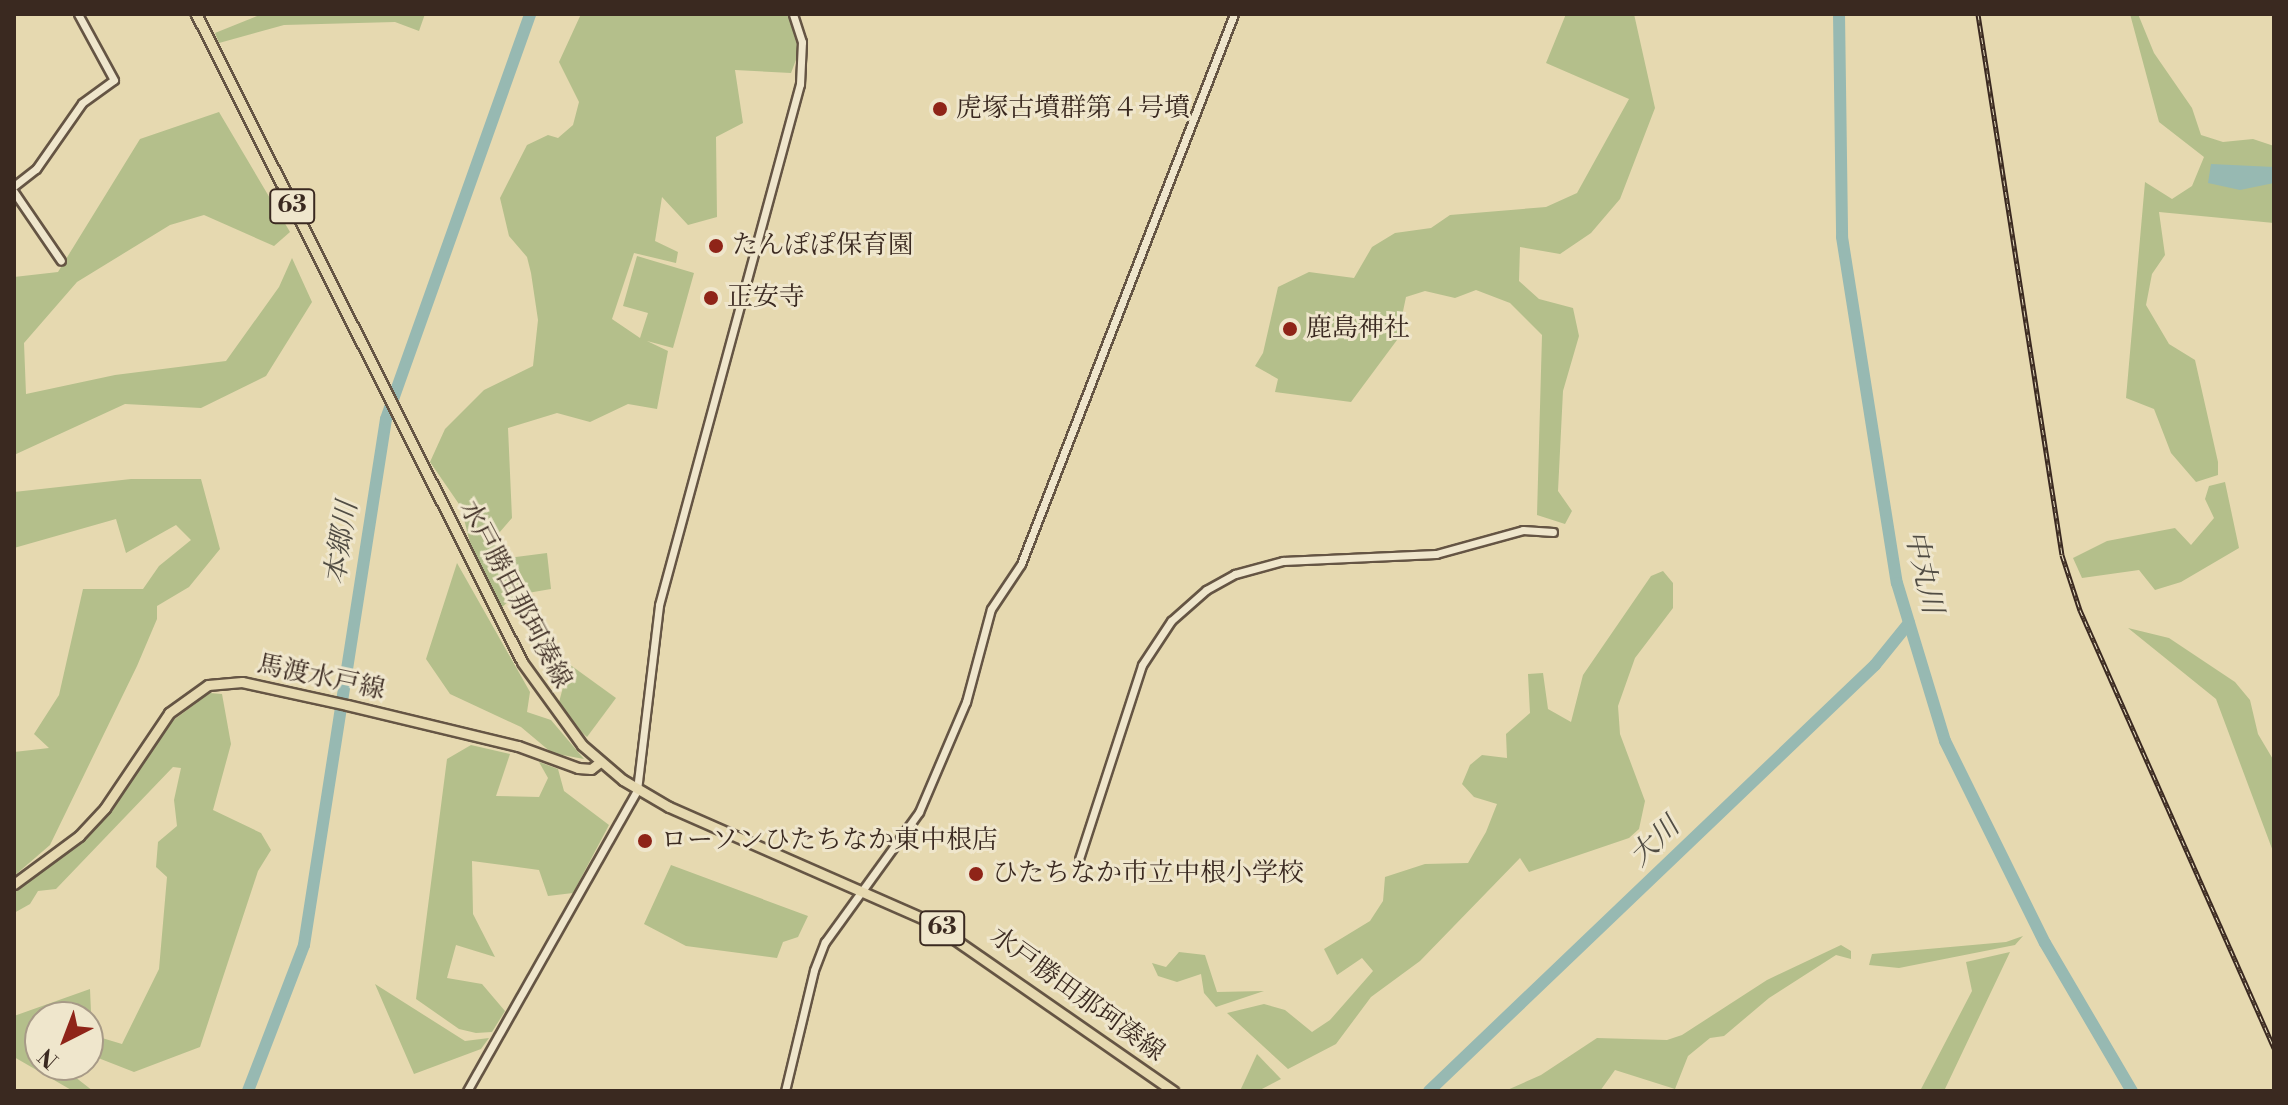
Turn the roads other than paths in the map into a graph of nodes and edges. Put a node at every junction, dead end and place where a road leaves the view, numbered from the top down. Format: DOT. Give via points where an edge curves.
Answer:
graph roads {
  1 [pos="78,14"];
  2 [pos="196,14"];
  3 [pos="793,14"];
  4 [pos="1234,14"];
  5 [pos="14,189"];
  6 [pos="61,261"];
  7 [pos="1553,532"];
  8 [pos="600,762"];
  9 [pos="637,790"];
  10 [pos="1079,859"];
  11 [pos="14,884"];
  12 [pos="863,893"];
  13 [pos="467,1091"];
  14 [pos="785,1091"];
  15 [pos="1173,1091"];
  1 -- 5 [label="street" via="114,80 82,103 36,169"];
  2 -- 8 [label="main road, 水戸勝田那珂湊線 / 63" via="531,679"];
  3 -- 9 [label="street" via="802,42 800,84 659,605"];
  4 -- 12 [label="street" via="1021,564 991,609 966,702 919,812"];
  5 -- 6 [label="street"];
  7 -- 10 [label="street" via="1523,530 1436,554 1283,561 1235,574 1206,590 1171,621 1142,665"];
  8 -- 9 [label="main road, 水戸勝田那珂湊線 / 63"];
  8 -- 11 [label="main road, 馬渡水戸線" via="591,769 578,768 518,746 343,704 242,682 208,685 169,713 105,808 79,836"];
  9 -- 12 [label="main road, 水戸勝田那珂湊線 / 63"];
  9 -- 13 [label="street"];
  12 -- 14 [label="street" via="825,942"];
  12 -- 15 [label="main road, 水戸勝田那珂湊線 / 63" via="969,945"];
}
